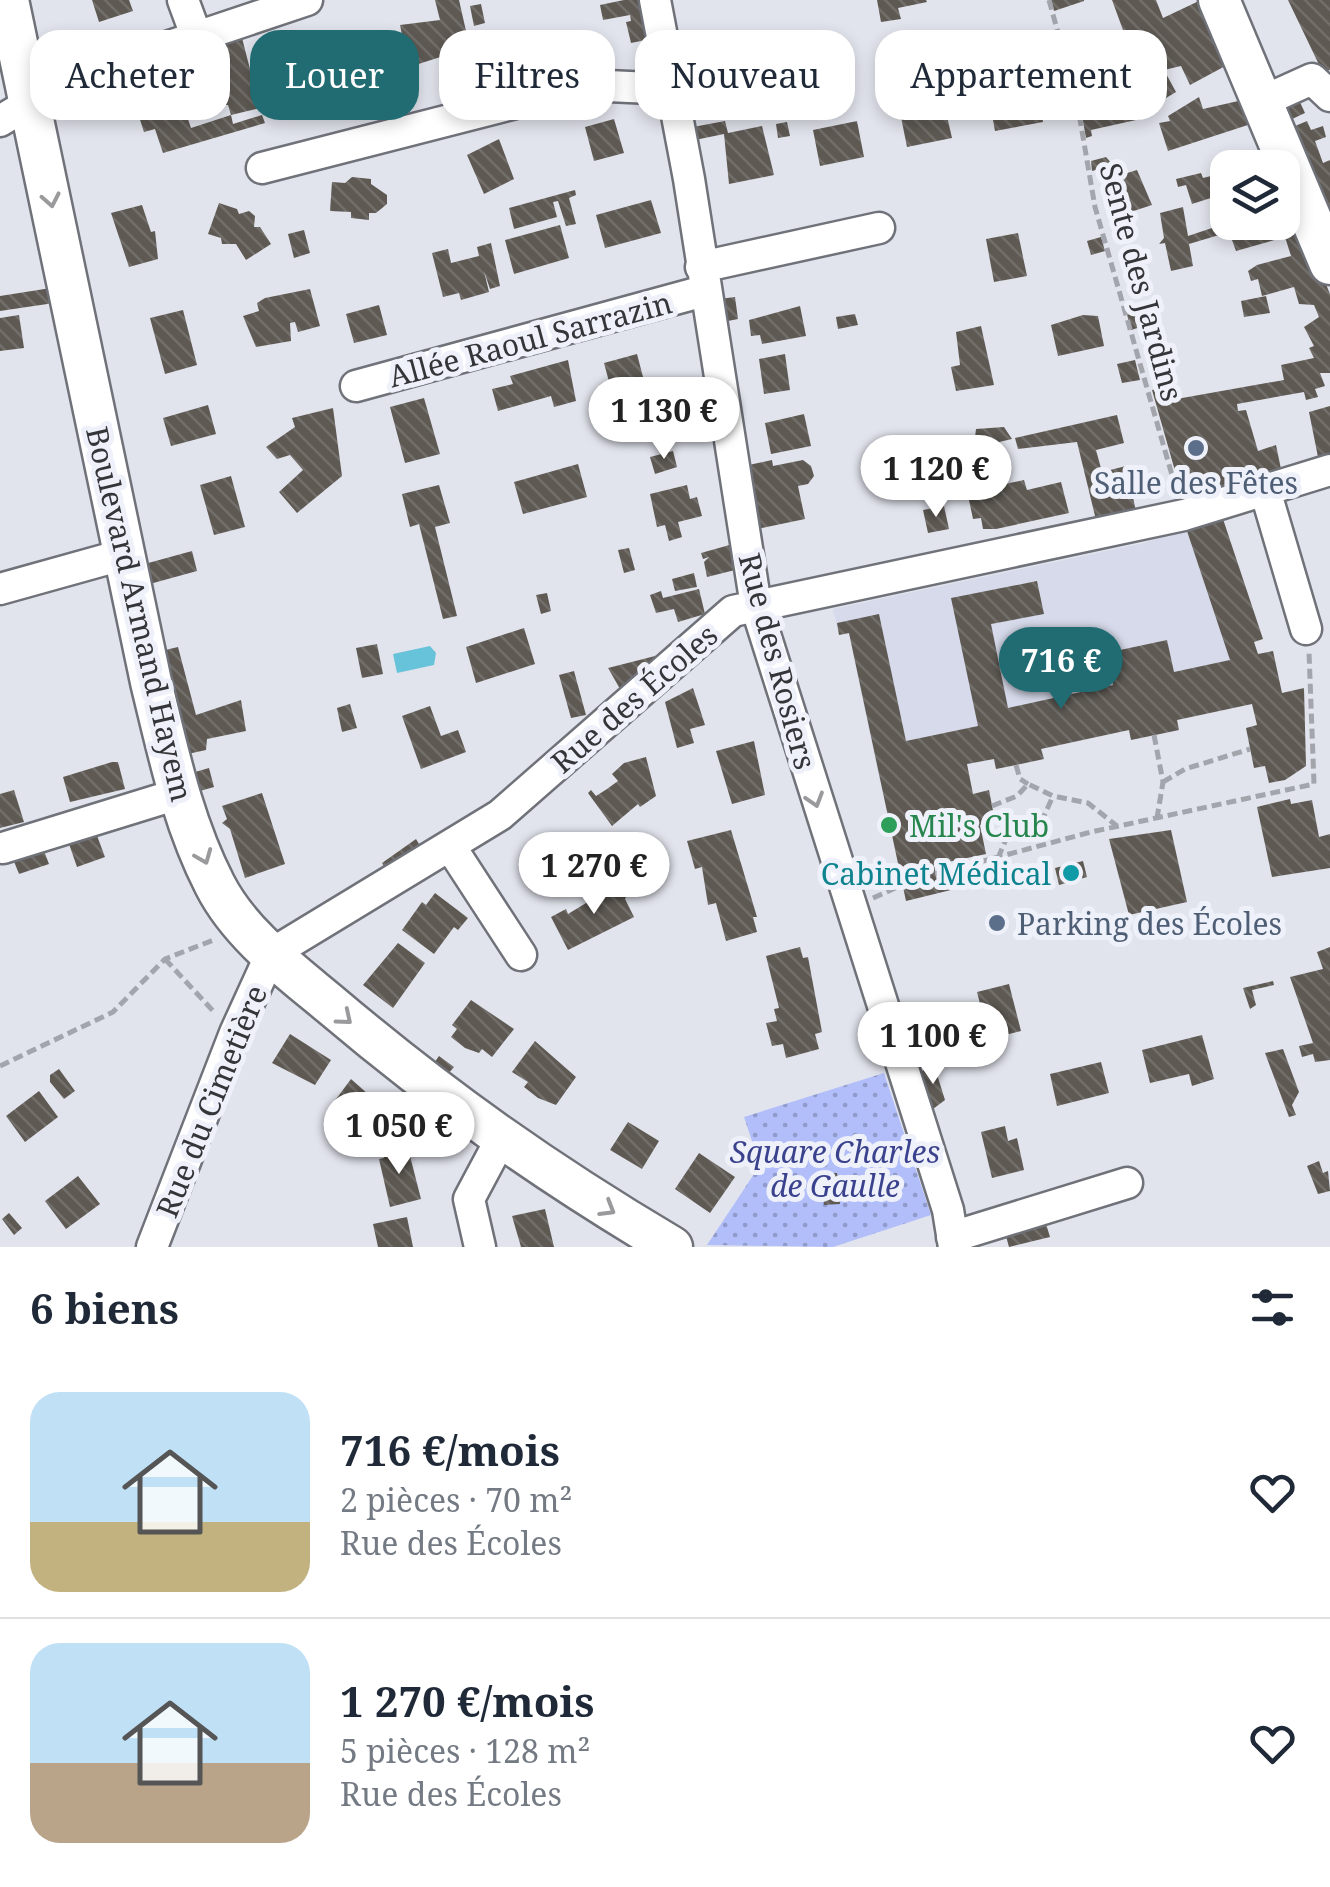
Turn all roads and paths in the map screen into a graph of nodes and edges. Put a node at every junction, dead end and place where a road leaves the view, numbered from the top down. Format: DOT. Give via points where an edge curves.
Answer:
graph roads {
  1 [pos="8,0"];
  2 [pos="184,0"];
  3 [pos="307,0"];
  4 [pos="654,0"];
  5 [pos="1048,0"];
  6 [pos="1219,0"];
  7 [pos="193,30"];
  8 [pos="219,30"];
  9 [pos="660,30"];
  10 [pos="635,86"];
  11 [pos="1330,96"];
  12 [pos="1261,102"];
  13 [pos="16,113"];
  14 [pos="678,120"];
  15 [pos="262,168"];
  16 [pos="879,228"];
  17 [pos="1330,264"];
  18 [pos="703,279"];
  19 [pos="356,386"];
  20 [pos="1330,470"];
  21 [pos="1266,490"];
  22 [pos="1184,516"];
  23 [pos="122,555"];
  24 [pos="0,589"];
  25 [pos="756,606"];
  26 [pos="1307,632"];
  27 [pos="1154,736"];
  28 [pos="1250,749"];
  29 [pos="1016,765"];
  30 [pos="1164,782"];
  31 [pos="1028,784"];
  32 [pos="178,794"];
  33 [pos="1053,796"];
  34 [pos="992,806"];
  35 [pos="1157,818"];
  36 [pos="1117,826"];
  37 [pos="450,846"];
  38 [pos="3,848"];
  39 [pos="998,858"];
  40 [pos="935,874"];
  41 [pos="259,941"];
  42 [pos="522,955"];
  43 [pos="165,959"];
  44 [pos="234,1034"];
  45 [pos="0,1066"];
  46 [pos="501,1139"];
  47 [pos="1127,1183"];
  48 [pos="953,1242"];
  49 [pos="152,1247"];
  50 [pos="480,1247"];
  51 [pos="672,1247"];
  1 -- 13 [label="main road, Boulevard Armand Hayem"];
  2 -- 7 [label="street"];
  3 -- 8 [label="street"];
  4 -- 9 [label="street, Rue des Rosiers"];
  5 -- 22 [label="path, Sente des Jardins" via="1077,102 1094,208"];
  6 -- 12 [label="main road"];
  10 -- 15 [label="street" via="586,84"];
  11 -- 12 [label="street" via="1312,79"];
  12 -- 17 [label="main road"];
  13 -- 23 [label="main road, Boulevard Armand Hayem, one-way"];
  14 -- 18 [label="street, Rue des Rosiers"];
  16 -- 18 [label="street, Allée Raoul Sarrazin"];
  18 -- 19 [label="street, Allée Raoul Sarrazin"];
  18 -- 25 [label="street, Rue des Rosiers"];
  20 -- 21 [label="street, Rue des Écoles"];
  21 -- 22 [label="street, Rue des Écoles"];
  21 -- 26 [label="street"];
  22 -- 25 [label="street, Rue des Écoles"];
  23 -- 24 [label="street"];
  23 -- 32 [label="main road, Boulevard Armand Hayem"];
  25 -- 37 [label="street, Rue des Écoles" via="733,611 500,816"];
  25 -- 48 [label="street, Rue des Rosiers, one-way"];
  26 -- 35 [label="path" via="1314,784"];
  27 -- 30 [label="path"];
  28 -- 30 [label="path"];
  29 -- 31 [label="path"];
  30 -- 35 [label="path"];
  31 -- 33 [label="path"];
  31 -- 34 [label="path"];
  32 -- 38 [label="street"];
  32 -- 41 [label="main road, Boulevard Armand Hayem, one-way" via="216,887"];
  33 -- 36 [label="path" via="1088,803"];
  33 -- 39 [label="path" via="1044,816 1010,830"];
  35 -- 36 [label="path"];
  36 -- 39 [label="path"];
  37 -- 41 [label="street, Rue des Écoles"];
  37 -- 42 [label="street"];
  39 -- 40 [label="path"];
  41 -- 43 [label="path"];
  41 -- 44 [label="street, Rue du Cimetière"];
  41 -- 46 [label="main road, Boulevard Armand Hayem, one-way" via="411,1073"];
  43 -- 44 [label="path"];
  43 -- 45 [label="path" via="113,1012"];
  44 -- 49 [label="street, Rue du Cimetière"];
  46 -- 50 [label="street" via="469,1199"];
  46 -- 51 [label="main road, Boulevard Armand Hayem, one-way"];
  47 -- 48 [label="street"];
}
